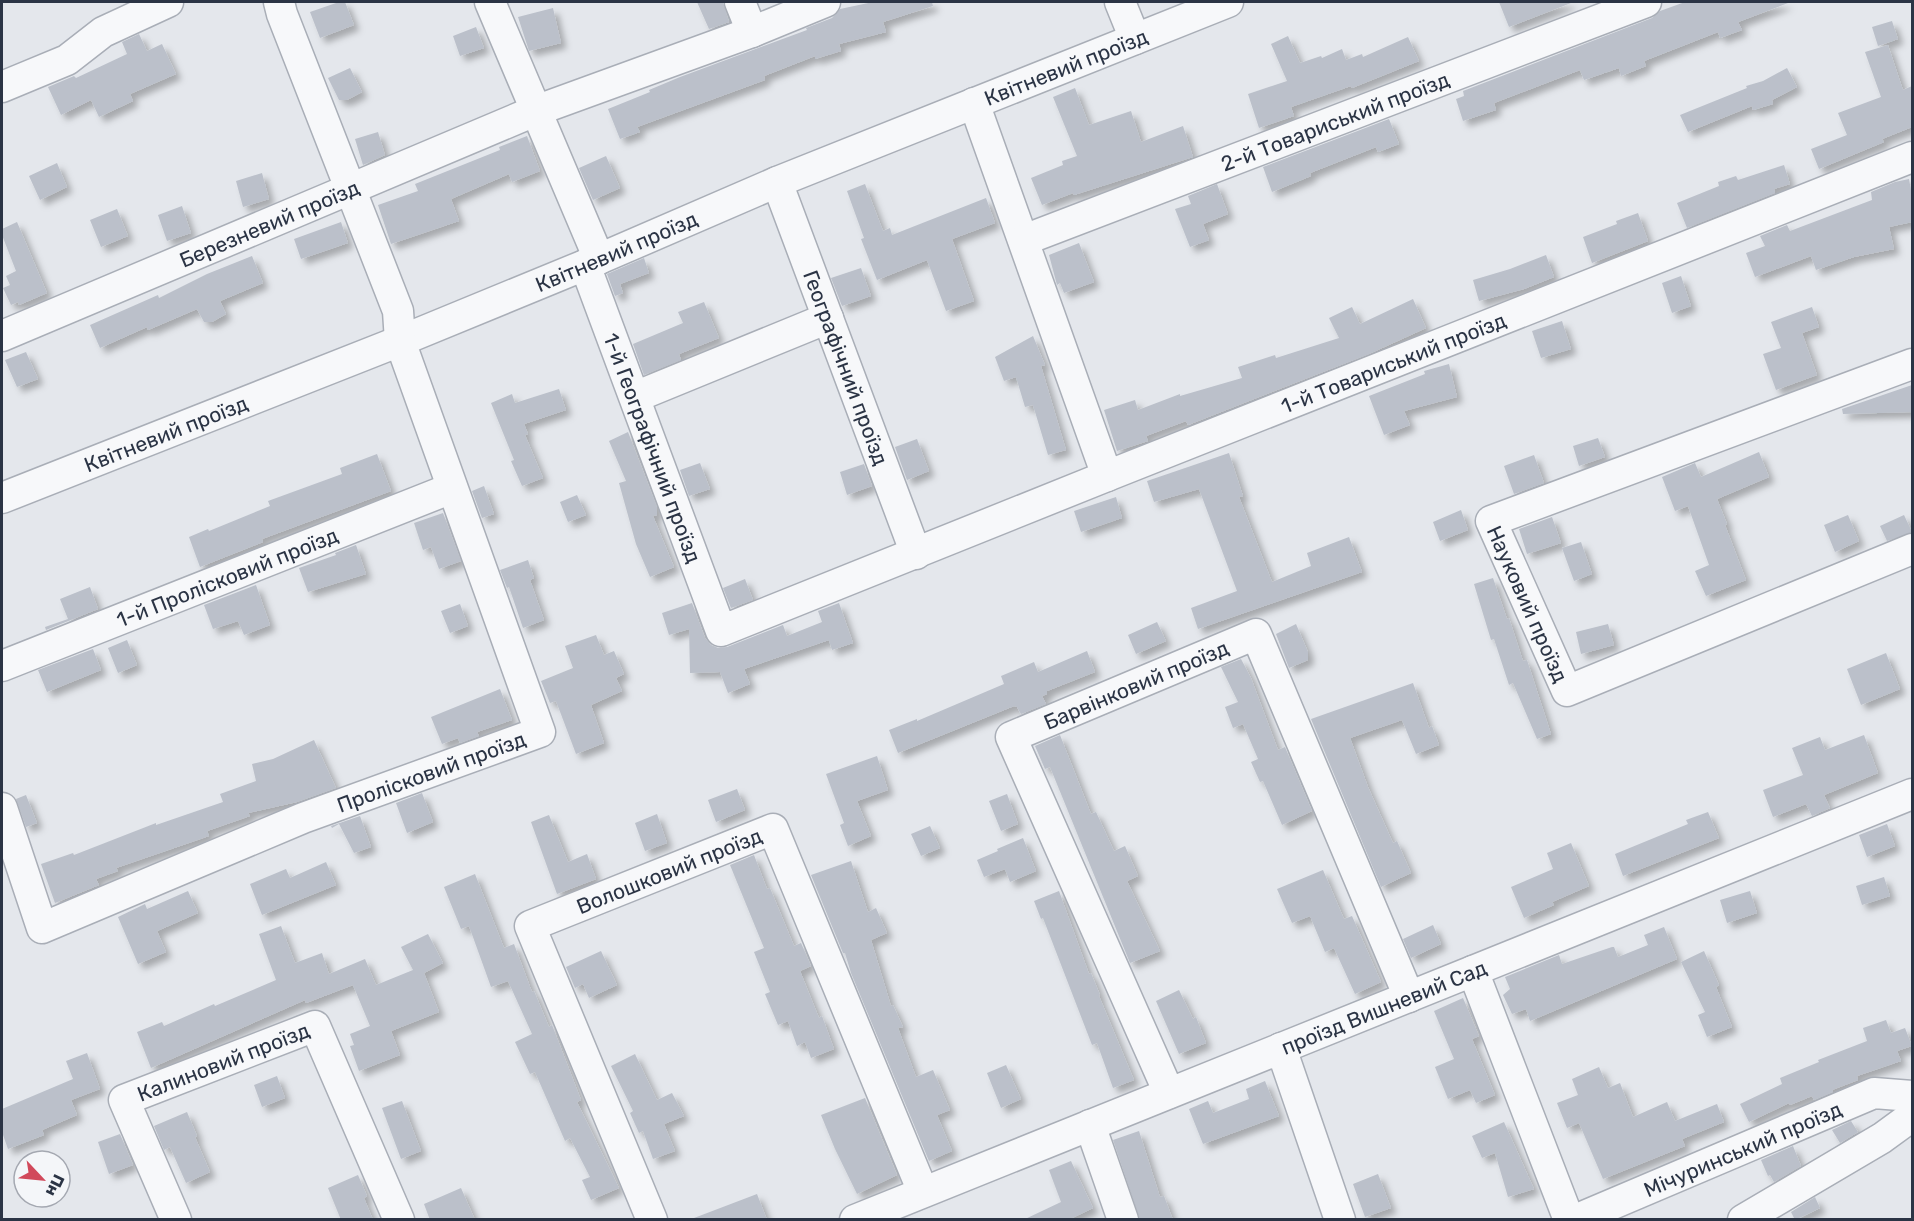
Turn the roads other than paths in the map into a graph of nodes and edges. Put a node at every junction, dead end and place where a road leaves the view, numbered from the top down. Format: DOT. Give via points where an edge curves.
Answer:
graph roads {
  1 [pos="168,2"];
  2 [pos="279,2"];
  3 [pos="490,2"];
  4 [pos="740,2"];
  5 [pos="825,2"];
  6 [pos="1120,2"];
  7 [pos="1228,2"];
  8 [pos="1646,2"];
  9 [pos="752,32"];
  10 [pos="1135,39"];
  11 [pos="2,87"];
  12 [pos="974,103"];
  13 [pos="536,111"];
  14 [pos="1912,157"];
  15 [pos="777,182"];
  16 [pos="350,190"];
  17 [pos="1024,240"];
  18 [pos="592,262"];
  19 [pos="828,318"];
  20 [pos="2,336"];
  21 [pos="400,341"];
  22 [pos="1912,364"];
  23 [pos="635,397"];
  24 [pos="1107,476"];
  25 [pos="452,488"];
  26 [pos="2,498"];
  27 [pos="1912,549"];
  28 [pos="916,554"];
  29 [pos="2,666"];
  30 [pos="1912,794"];
  31 [pos="2,808"];
  32 [pos="1473,971"];
  33 [pos="1409,997"];
  34 [pos="1281,1048"];
  35 [pos="1169,1093"];
  36 [pos="1912,1096"];
  37 [pos="1912,1116"];
  38 [pos="1090,1125"];
  39 [pos="923,1192"];
  40 [pos="176,1220"];
  41 [pos="399,1220"];
  42 [pos="652,1220"];
  43 [pos="855,1220"];
  44 [pos="1123,1220"];
  45 [pos="1340,1220"];
  46 [pos="1569,1220"];
  47 [pos="1575,1220"];
  48 [pos="1743,1220"];
  1 -- 11 [label="street" via="103,32 68,60"];
  2 -- 16 [label="street, Пролісковий проїзд"];
  3 -- 13 [label="street"];
  4 -- 9 [label="street"];
  5 -- 9 [label="street, Березневий проїзд"];
  6 -- 10 [label="street"];
  7 -- 10 [label="street, Квітневий проїзд"];
  8 -- 17 [label="street, 2-й Товариський проїзд"];
  9 -- 13 [label="street, Березневий проїзд"];
  10 -- 12 [label="street, Квітневий проїзд"];
  12 -- 15 [label="street, Квітневий проїзд"];
  12 -- 17 [label="street"];
  13 -- 16 [label="street, Березневий проїзд"];
  13 -- 18 [label="street"];
  14 -- 24 [label="street, 1-й Товариський проїзд"];
  15 -- 18 [label="street, Квітневий проїзд"];
  15 -- 19 [label="street, Географічний проїзд"];
  16 -- 20 [label="street, Березневий проїзд"];
  16 -- 21 [label="street, Пролісковий проїзд" via="398,311"];
  17 -- 24 [label="street"];
  18 -- 21 [label="street, Квітневий проїзд"];
  18 -- 23 [label="street, 1-й Географічний проїзд"];
  19 -- 23 [label="street"];
  19 -- 28 [label="street, Географічний проїзд"];
  21 -- 25 [label="street, Пролісковий проїзд"];
  21 -- 26 [label="street, Квітневий проїзд"];
  22 -- 27 [label="street, Науковий проїзд" via="1491,521 1567,692"];
  23 -- 28 [label="street, 1-й Географічний проїзд" via="721,631"];
  24 -- 28 [label="street"];
  25 -- 29 [label="street, 1-й Пролісковий проїзд"];
  25 -- 31 [label="street, Пролісковий проїзд" via="540,732 303,818 42,928"];
  30 -- 32 [label="street, проїзд Вишневий Сад"];
  32 -- 33 [label="street, проїзд Вишневий Сад"];
  32 -- 46 [label="street"];
  33 -- 34 [label="street, проїзд Вишневий Сад"];
  33 -- 35 [label="street, Барвінковий проїзд" via="1256,634 1011,737"];
  34 -- 35 [label="street, проїзд Вишневий Сад"];
  34 -- 45 [label="street"];
  35 -- 38 [label="street, проїзд Вишневий Сад"];
  36 -- 47 [label="street, Мічуринський проїзд" via="1874,1093"];
  37 -- 48 [label="street"];
  38 -- 39 [label="street, проїзд Вишневий Сад"];
  38 -- 44 [label="street"];
  39 -- 42 [label="street, Волошковий проїзд" via="773,829 530,926"];
  39 -- 43 [label="street, проїзд Вишневий Сад"];
  40 -- 41 [label="street, Калиновий проїзд" via="124,1100 315,1026"];
}
